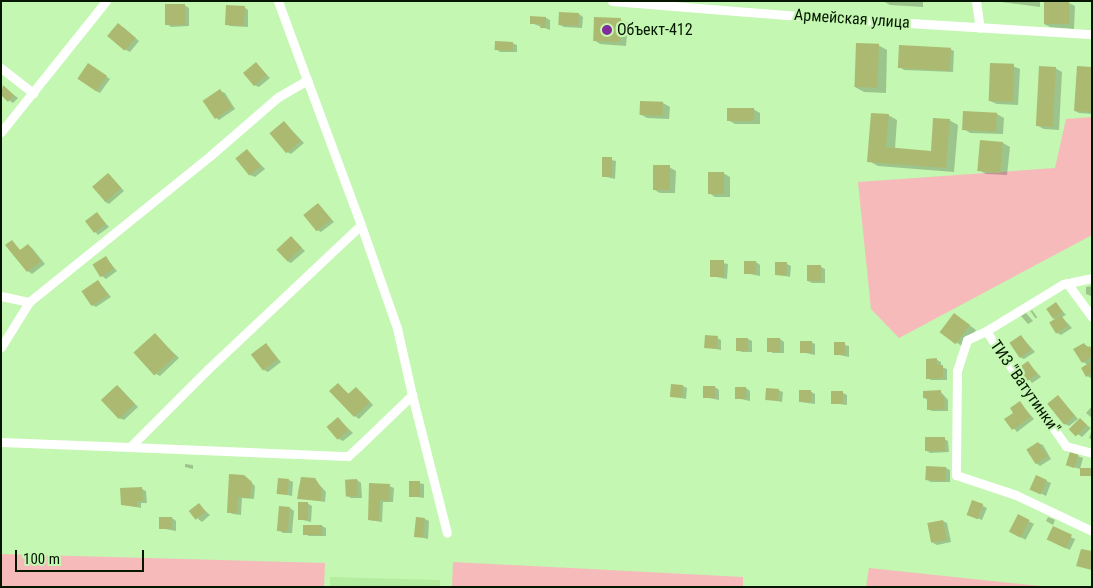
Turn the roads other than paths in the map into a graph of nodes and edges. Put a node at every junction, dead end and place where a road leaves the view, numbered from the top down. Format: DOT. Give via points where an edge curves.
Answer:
graph roads {
  1 [pos="106,1"];
  2 [pos="278,1"];
  3 [pos="612,1"];
  4 [pos="976,1"];
  5 [pos="980,28"];
  6 [pos="1092,34"];
  7 [pos="1,68"];
  8 [pos="306,80"];
  9 [pos="33,94"];
  10 [pos="1,132"];
  11 [pos="362,225"];
  12 [pos="1092,278"];
  13 [pos="1067,284"];
  14 [pos="1,296"];
  15 [pos="29,302"];
  16 [pos="1092,317"];
  17 [pos="986,331"];
  18 [pos="1,347"];
  19 [pos="412,395"];
  20 [pos="1,442"];
  21 [pos="130,447"];
  22 [pos="1092,453"];
  23 [pos="1092,531"];
  24 [pos="447,533"];
  1 -- 9 [label="street"];
  2 -- 8 [label="street"];
  3 -- 5 [label="street, Армейская улица"];
  4 -- 5 [label="street"];
  5 -- 6 [label="street, Армейская улица"];
  7 -- 9 [label="street"];
  8 -- 11 [label="street"];
  8 -- 15 [label="street" via="278,97 212,155"];
  9 -- 10 [label="street"];
  11 -- 19 [label="street" via="397,328"];
  11 -- 21 [label="street"];
  12 -- 13 [label="street, ТИЗ \"Ватутинки\""];
  13 -- 16 [label="street"];
  13 -- 17 [label="street, ТИЗ \"Ватутинки\""];
  14 -- 15 [label="street"];
  15 -- 18 [label="street"];
  17 -- 22 [label="street, ТИЗ \"Ватутинки\"" via="1066,446"];
  17 -- 23 [label="street" via="967,340 957,371 956,475 1016,495"];
  19 -- 21 [label="street" via="348,456"];
  19 -- 24 [label="street"];
  20 -- 21 [label="street"];
}
